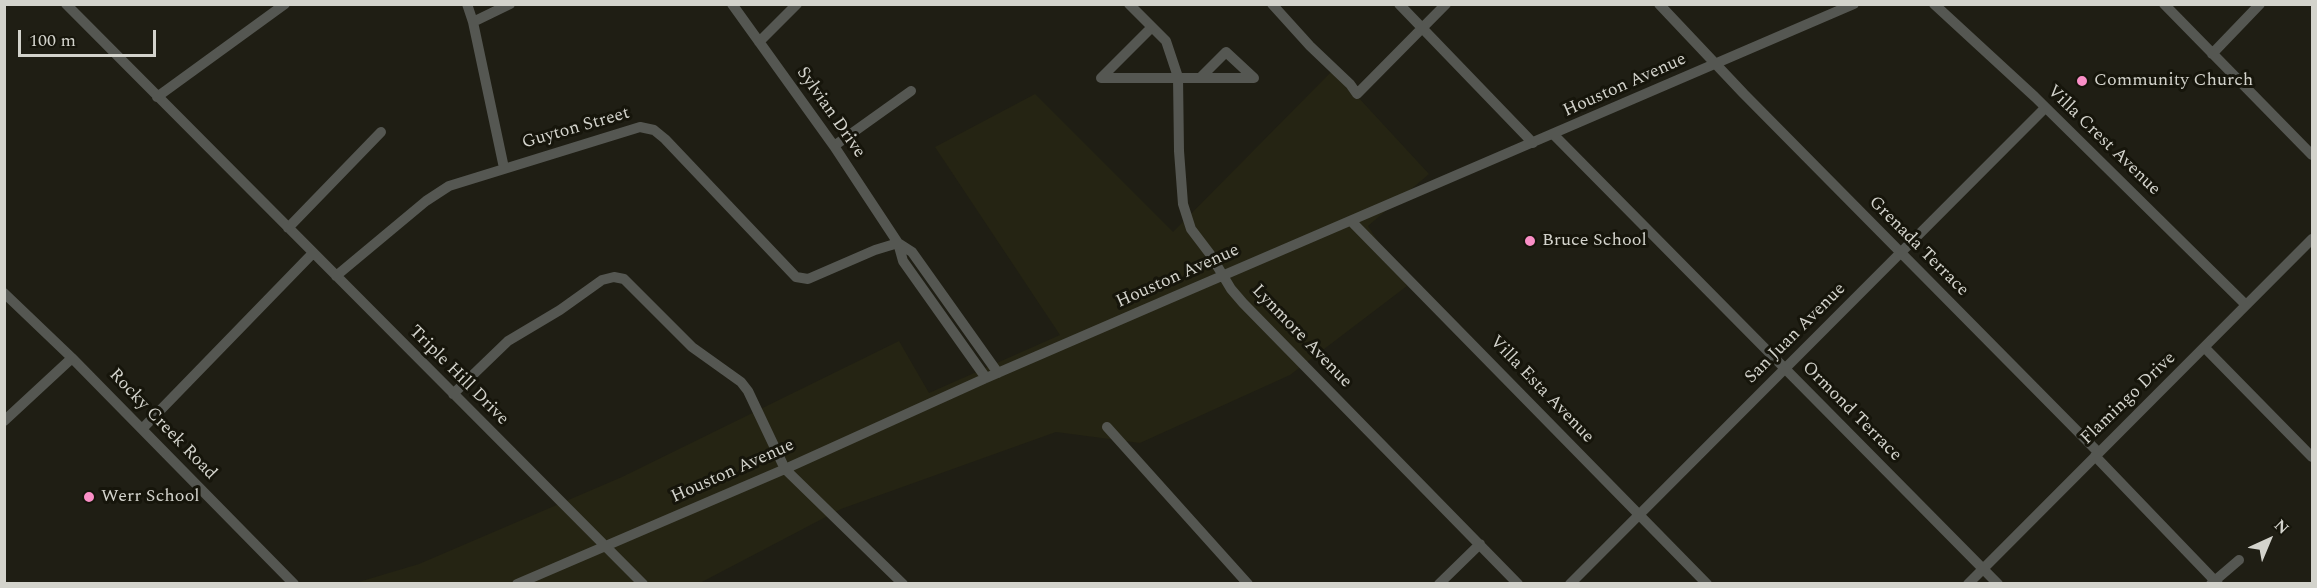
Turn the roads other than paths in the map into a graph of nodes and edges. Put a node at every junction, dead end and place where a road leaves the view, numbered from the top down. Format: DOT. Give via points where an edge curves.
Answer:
graph roads {
  1 [pos="66,4"];
  2 [pos="285,4"];
  3 [pos="467,4"];
  4 [pos="510,4"];
  5 [pos="732,4"];
  6 [pos="797,4"];
  7 [pos="1129,4"];
  8 [pos="1272,4"];
  9 [pos="1399,4"];
  10 [pos="1446,4"];
  11 [pos="1659,4"];
  12 [pos="1854,4"];
  13 [pos="1934,4"];
  14 [pos="2164,4"];
  15 [pos="2260,4"];
  16 [pos="473,22"];
  17 [pos="1152,27"];
  18 [pos="1422,28"];
  19 [pos="759,42"];
  20 [pos="2212,54"];
  21 [pos="1715,64"];
  22 [pos="1179,77"];
  23 [pos="1201,77"];
  24 [pos="911,91"];
  25 [pos="157,96"];
  26 [pos="2045,108"];
  27 [pos="381,132"];
  28 [pos="1554,135"];
  29 [pos="1533,143"];
  30 [pos="834,146"];
  31 [pos="2313,155"];
  32 [pos="504,168"];
  33 [pos="1351,221"];
  34 [pos="288,228"];
  35 [pos="2313,239"];
  36 [pos="898,243"];
  37 [pos="313,253"];
  38 [pos="1900,253"];
  39 [pos="1224,275"];
  40 [pos="336,276"];
  41 [pos="4,294"];
  42 [pos="2246,305"];
  43 [pos="2205,348"];
  44 [pos="72,358"];
  45 [pos="1785,368"];
  46 [pos="998,373"];
  47 [pos="986,378"];
  48 [pos="453,394"];
  49 [pos="4,420"];
  50 [pos="1107,427"];
  51 [pos="142,429"];
  52 [pos="2096,454"];
  53 [pos="2313,457"];
  54 [pos="785,469"];
  55 [pos="1639,515"];
  56 [pos="1480,544"];
  57 [pos="606,547"];
  58 [pos="2239,560"];
  59 [pos="1983,569"];
  60 [pos="2215,582"];
  61 [pos="294,584"];
  62 [pos="517,584"];
  63 [pos="643,584"];
  64 [pos="903,584"];
  65 [pos="1248,584"];
  66 [pos="1439,584"];
  67 [pos="1518,584"];
  68 [pos="1570,584"];
  69 [pos="1707,584"];
  70 [pos="1968,584"];
  71 [pos="1998,584"];
  1 -- 25 [label="street, Triple Hill Drive"];
  2 -- 25 [label="street"];
  3 -- 16 [label="street"];
  4 -- 16 [label="street"];
  5 -- 19 [label="street, Sylvian Drive"];
  6 -- 19 [label="street"];
  7 -- 17 [label="street, Lynmore Avenue"];
  8 -- 18 [label="street" via="1357,94"];
  9 -- 18 [label="street"];
  10 -- 18 [label="street"];
  11 -- 21 [label="street, Grenada Terrace"];
  12 -- 21 [label="street, Houston Avenue"];
  13 -- 26 [label="street, Villa Crest Avenue"];
  14 -- 20 [label="street"];
  15 -- 20 [label="street"];
  16 -- 32 [label="street"];
  17 -- 22 [label="street, Lynmore Avenue" via="1166,41"];
  17 -- 22 [label="street" via="1101,78"];
  18 -- 29 [label="street"];
  19 -- 30 [label="street, Sylvian Drive"];
  20 -- 31 [label="street"];
  21 -- 28 [label="street, Houston Avenue"];
  21 -- 38 [label="street, Grenada Terrace"];
  22 -- 23 [label="street"];
  22 -- 39 [label="street, Lynmore Avenue" via="1183,204 1191,229"];
  24 -- 30 [label="street"];
  25 -- 34 [label="street, Triple Hill Drive"];
  26 -- 38 [label="street, San Juan Avenue"];
  26 -- 42 [label="street, Villa Crest Avenue"];
  27 -- 34 [label="street"];
  28 -- 29 [label="street, Houston Avenue"];
  28 -- 45 [label="street, Ormond Terrace"];
  29 -- 33 [label="street, Houston Avenue"];
  30 -- 36 [label="street, Sylvian Drive"];
  32 -- 36 [label="street, Guyton Street" via="645,127 665,139 796,277 808,279"];
  32 -- 40 [label="street, Guyton Street" via="444,189"];
  33 -- 39 [label="street, Houston Avenue"];
  33 -- 55 [label="street, Villa Esta Avenue"];
  34 -- 37 [label="street, Triple Hill Drive"];
  35 -- 42 [label="street, Flamingo Drive"];
  36 -- 46 [label="street, Sylvian Drive" via="912,252"];
  36 -- 47 [label="street, Sylvian Drive" via="903,261"];
  37 -- 40 [label="street, Triple Hill Drive"];
  37 -- 51 [label="street"];
  38 -- 45 [label="street, San Juan Avenue"];
  38 -- 52 [label="street, Grenada Terrace"];
  39 -- 46 [label="street, Houston Avenue"];
  39 -- 56 [label="street, Lynmore Avenue" via="1242,303"];
  40 -- 48 [label="street, Triple Hill Drive"];
  41 -- 44 [label="street, Rocky Creek Road"];
  42 -- 43 [label="street, Flamingo Drive"];
  43 -- 52 [label="street, Flamingo Drive"];
  43 -- 53 [label="street"];
  44 -- 49 [label="street"];
  44 -- 51 [label="street, Rocky Creek Road"];
  45 -- 55 [label="street, San Juan Avenue"];
  45 -- 59 [label="street, Ormond Terrace"];
  46 -- 47 [label="street, Houston Avenue"];
  47 -- 54 [label="street, Houston Avenue"];
  48 -- 54 [label="street" via="508,341 602,280 618,277 628,282 692,347 745,386"];
  48 -- 57 [label="street, Triple Hill Drive"];
  50 -- 65 [label="street"];
  51 -- 61 [label="street, Rocky Creek Road"];
  52 -- 59 [label="street, Flamingo Drive"];
  52 -- 60 [label="street, Grenada Terrace"];
  54 -- 57 [label="street, Houston Avenue"];
  54 -- 64 [label="street"];
  55 -- 68 [label="street, San Juan Avenue"];
  55 -- 69 [label="street, Villa Esta Avenue"];
  56 -- 66 [label="street"];
  56 -- 67 [label="street, Lynmore Avenue"];
  57 -- 62 [label="street, Houston Avenue"];
  57 -- 63 [label="street, Triple Hill Drive"];
  58 -- 60 [label="street"];
  59 -- 70 [label="street, Flamingo Drive"];
  59 -- 71 [label="street, Ormond Terrace"];
}
